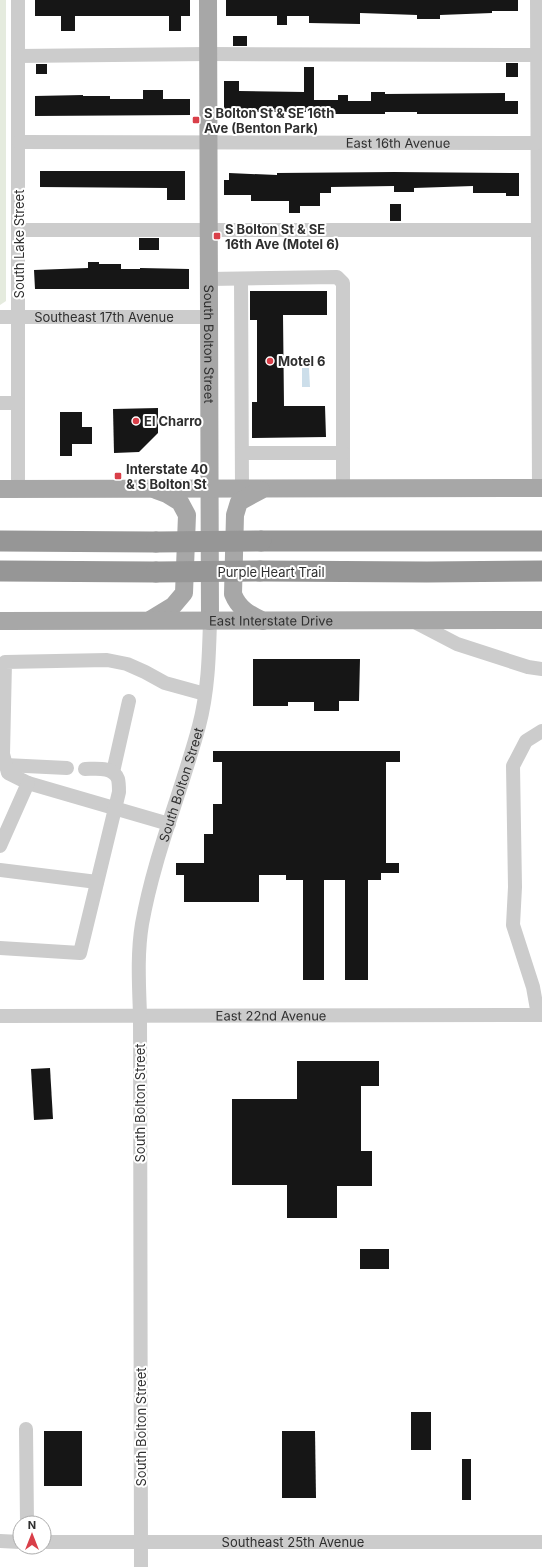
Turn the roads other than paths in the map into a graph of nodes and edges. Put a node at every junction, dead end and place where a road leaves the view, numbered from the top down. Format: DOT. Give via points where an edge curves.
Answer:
graph roads {
  1 [pos="18,0"];
  2 [pos="208,0"];
  3 [pos="537,0"];
  4 [pos="208,54"];
  5 [pos="537,55"];
  6 [pos="18,56"];
  7 [pos="19,142"];
  8 [pos="208,143"];
  9 [pos="538,143"];
  10 [pos="19,230"];
  11 [pos="208,230"];
  12 [pos="538,230"];
  13 [pos="209,279"];
  14 [pos="241,279"];
  15 [pos="0,317"];
  16 [pos="18,317"];
  17 [pos="209,317"];
  18 [pos="540,318"];
  19 [pos="0,403"];
  20 [pos="18,403"];
  21 [pos="242,453"];
  22 [pos="343,453"];
  23 [pos="211,488"];
  24 [pos="242,488"];
  25 [pos="343,488"];
  26 [pos="540,488"];
  27 [pos="0,489"];
  28 [pos="18,489"];
  29 [pos="153,489"];
  30 [pos="264,489"];
  31 [pos="0,541"];
  32 [pos="542,541"];
  33 [pos="0,571"];
  34 [pos="542,571"];
  35 [pos="411,620"];
  36 [pos="542,620"];
  37 [pos="0,621"];
  38 [pos="149,621"];
  39 [pos="210,621"];
  40 [pos="264,621"];
  41 [pos="542,669"];
  42 [pos="206,694"];
  43 [pos="129,701"];
  44 [pos="542,730"];
  45 [pos="5,766"];
  46 [pos="67,768"];
  47 [pos="85,769"];
  48 [pos="113,772"];
  49 [pos="28,783"];
  50 [pos="115,809"];
  51 [pos="168,824"];
  52 [pos="0,846"];
  53 [pos="0,870"];
  54 [pos="97,882"];
  55 [pos="0,948"];
  56 [pos="540,1014"];
  57 [pos="140,1015"];
  58 [pos="0,1016"];
  59 [pos="26,1429"];
  60 [pos="27,1515"];
  61 [pos="0,1541"];
  62 [pos="12,1542"];
  63 [pos="52,1542"];
  64 [pos="542,1542"];
  65 [pos="141,1543"];
  66 [pos="141,1567"];
  1 -- 6 [label="street, South Lake Street"];
  2 -- 4 [label="main road, South Bolton Street"];
  3 -- 5 [label="street"];
  4 -- 5 [label="street"];
  4 -- 6 [label="street"];
  4 -- 8 [label="main road, South Bolton Street"];
  5 -- 9 [label="street"];
  6 -- 7 [label="street, South Lake Street"];
  7 -- 8 [label="street, East 16th Avenue"];
  7 -- 10 [label="street, South Lake Street"];
  8 -- 9 [label="street, East 16th Avenue"];
  8 -- 11 [label="main road, South Bolton Street"];
  9 -- 12 [label="street"];
  10 -- 11 [label="street"];
  10 -- 16 [label="street, South Lake Street"];
  11 -- 12 [label="street"];
  11 -- 13 [label="main road, South Bolton Street"];
  12 -- 18 [label="street"];
  13 -- 14 [label="street"];
  13 -- 17 [label="main road, South Bolton Street"];
  14 -- 21 [label="street"];
  14 -- 22 [label="street" via="337,277 343,283"];
  15 -- 16 [label="street, Southeast 17th Avenue"];
  16 -- 17 [label="street, Southeast 17th Avenue"];
  16 -- 20 [label="street, South Lake Street"];
  17 -- 23 [label="main road, South Bolton Street"];
  18 -- 26 [label="street"];
  19 -- 20 [label="street"];
  20 -- 28 [label="street, South Lake Street"];
  21 -- 22 [label="street"];
  21 -- 24 [label="street"];
  22 -- 25 [label="street"];
  23 -- 24 [label="main road"];
  23 -- 29 [label="main road"];
  23 -- 39 [label="main road, South Bolton Street"];
  24 -- 30 [label="main road"];
  25 -- 26 [label="main road"];
  25 -- 30 [label="main road"];
  27 -- 28 [label="main road"];
  28 -- 29 [label="main road"];
  29 -- 38 [label="main road" via="180,502 186,515 184,593 173,606"];
  30 -- 40 [label="main road" via="239,502 235,515 233,594 236,603"];
  31 -- 32 [label="highway, bridge"];
  33 -- 34 [label="highway, Purple Heart Trail, bridge"];
  35 -- 36 [label="main road, East Interstate Drive"];
  35 -- 40 [label="main road, East Interstate Drive"];
  35 -- 41 [label="street" via="457,644 528,667"];
  37 -- 38 [label="main road, East Interstate Drive"];
  38 -- 39 [label="main road, East Interstate Drive"];
  39 -- 40 [label="main road, East Interstate Drive"];
  39 -- 42 [label="street, South Bolton Street"];
  42 -- 45 [label="street" via="165,683 127,664 107,660 5,662"];
  42 -- 51 [label="street, South Bolton Street" via="199,726"];
  43 -- 48 [label="street"];
  44 -- 56 [label="street" via="526,741 513,766 513,925 534,987"];
  45 -- 46 [label="street"];
  45 -- 49 [label="street" via="8,773"];
  47 -- 48 [label="street" via="104,769"];
  48 -- 50 [label="street" via="118,778 119,792"];
  49 -- 50 [label="street"];
  49 -- 52 [label="street"];
  50 -- 51 [label="street"];
  50 -- 54 [label="street"];
  51 -- 57 [label="street, South Bolton Street" via="149,889 142,926 138,965"];
  53 -- 54 [label="street"];
  54 -- 55 [label="street" via="80,953"];
  56 -- 57 [label="street, East 22nd Avenue"];
  57 -- 58 [label="street, East 22nd Avenue"];
  57 -- 65 [label="street, South Bolton Street"];
  59 -- 60 [label="street"];
  61 -- 62 [label="street"];
  63 -- 65 [label="street, Southeast 25th Avenue"];
  64 -- 65 [label="street, Southeast 25th Avenue"];
  65 -- 66 [label="street, South Bolton Street"];
}
